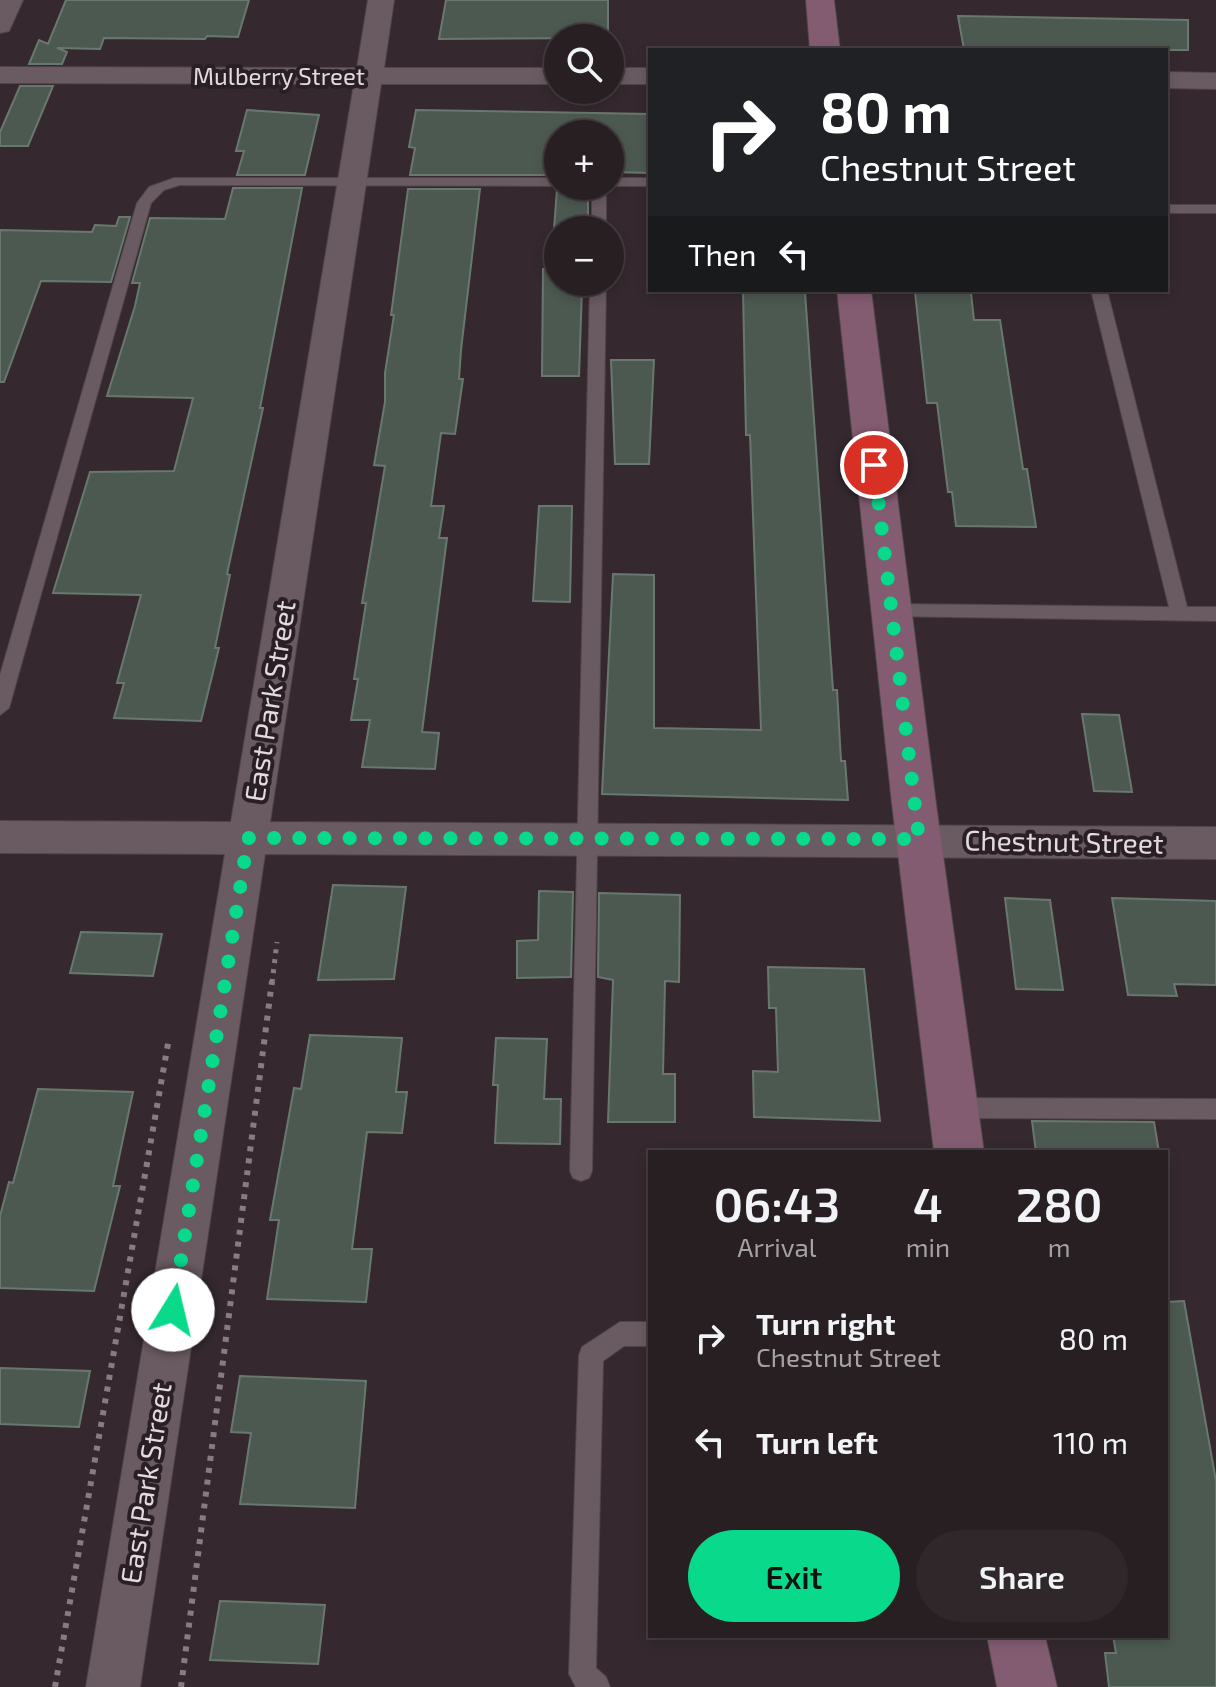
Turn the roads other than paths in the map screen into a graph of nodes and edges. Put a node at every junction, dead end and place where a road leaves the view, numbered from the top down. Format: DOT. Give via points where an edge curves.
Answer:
graph roads {
  1 [pos="10,0"];
  2 [pos="381,0"];
  3 [pos="820,0"];
  4 [pos="0,25"];
  5 [pos="825,48"];
  6 [pos="0,75"];
  7 [pos="369,75"];
  8 [pos="544,76"];
  9 [pos="624,76"];
  10 [pos="648,76"];
  11 [pos="1168,80"];
  12 [pos="1216,81"];
  13 [pos="352,182"];
  14 [pos="544,182"];
  15 [pos="624,182"];
  16 [pos="648,182"];
  17 [pos="1168,209"];
  18 [pos="1216,209"];
  19 [pos="854,292"];
  20 [pos="1100,292"];
  21 [pos="598,296"];
  22 [pos="891,611"];
  23 [pos="1180,614"];
  24 [pos="1216,614"];
  25 [pos="0,708"];
  26 [pos="0,837"];
  27 [pos="248,838"];
  28 [pos="588,838"];
  29 [pos="919,839"];
  30 [pos="1216,843"];
  31 [pos="1216,1109"];
  32 [pos="957,1130"];
  33 [pos="581,1171"];
  34 [pos="648,1334"];
  35 [pos="1016,1638"];
  36 [pos="1016,1638"];
  37 [pos="113,1687"];
  38 [pos="596,1687"];
  39 [pos="1017,1687"];
  40 [pos="1027,1687"];
  1 -- 4 [label="street"];
  2 -- 7 [label="street, East Park Street"];
  3 -- 5 [label="street"];
  6 -- 7 [label="street, Mulberry Street"];
  7 -- 8 [label="street, Mulberry Street"];
  7 -- 13 [label="street, East Park Street"];
  9 -- 10 [label="street"];
  11 -- 12 [label="street"];
  13 -- 14 [label="lane"];
  13 -- 25 [label="lane" via="180,181 150,193"];
  13 -- 27 [label="street, East Park Street"];
  15 -- 16 [label="lane"];
  17 -- 18 [label="lane"];
  19 -- 22 [label="street"];
  20 -- 23 [label="lane"];
  21 -- 28 [label="lane"];
  22 -- 23 [label="lane"];
  22 -- 29 [label="street"];
  23 -- 24 [label="lane"];
  26 -- 27 [label="street, Chestnut Street"];
  27 -- 28 [label="street, Chestnut Street"];
  27 -- 37 [label="street, East Park Street"];
  28 -- 29 [label="street, Chestnut Street"];
  28 -- 33 [label="lane"];
  29 -- 30 [label="street, Chestnut Street"];
  29 -- 32 [label="street"];
  31 -- 32 [label="lane"];
  34 -- 38 [label="lane" via="620,1334 591,1355 582,1674"];
  35 -- 39 [label="street"];
  36 -- 40 [label="street"];
}
